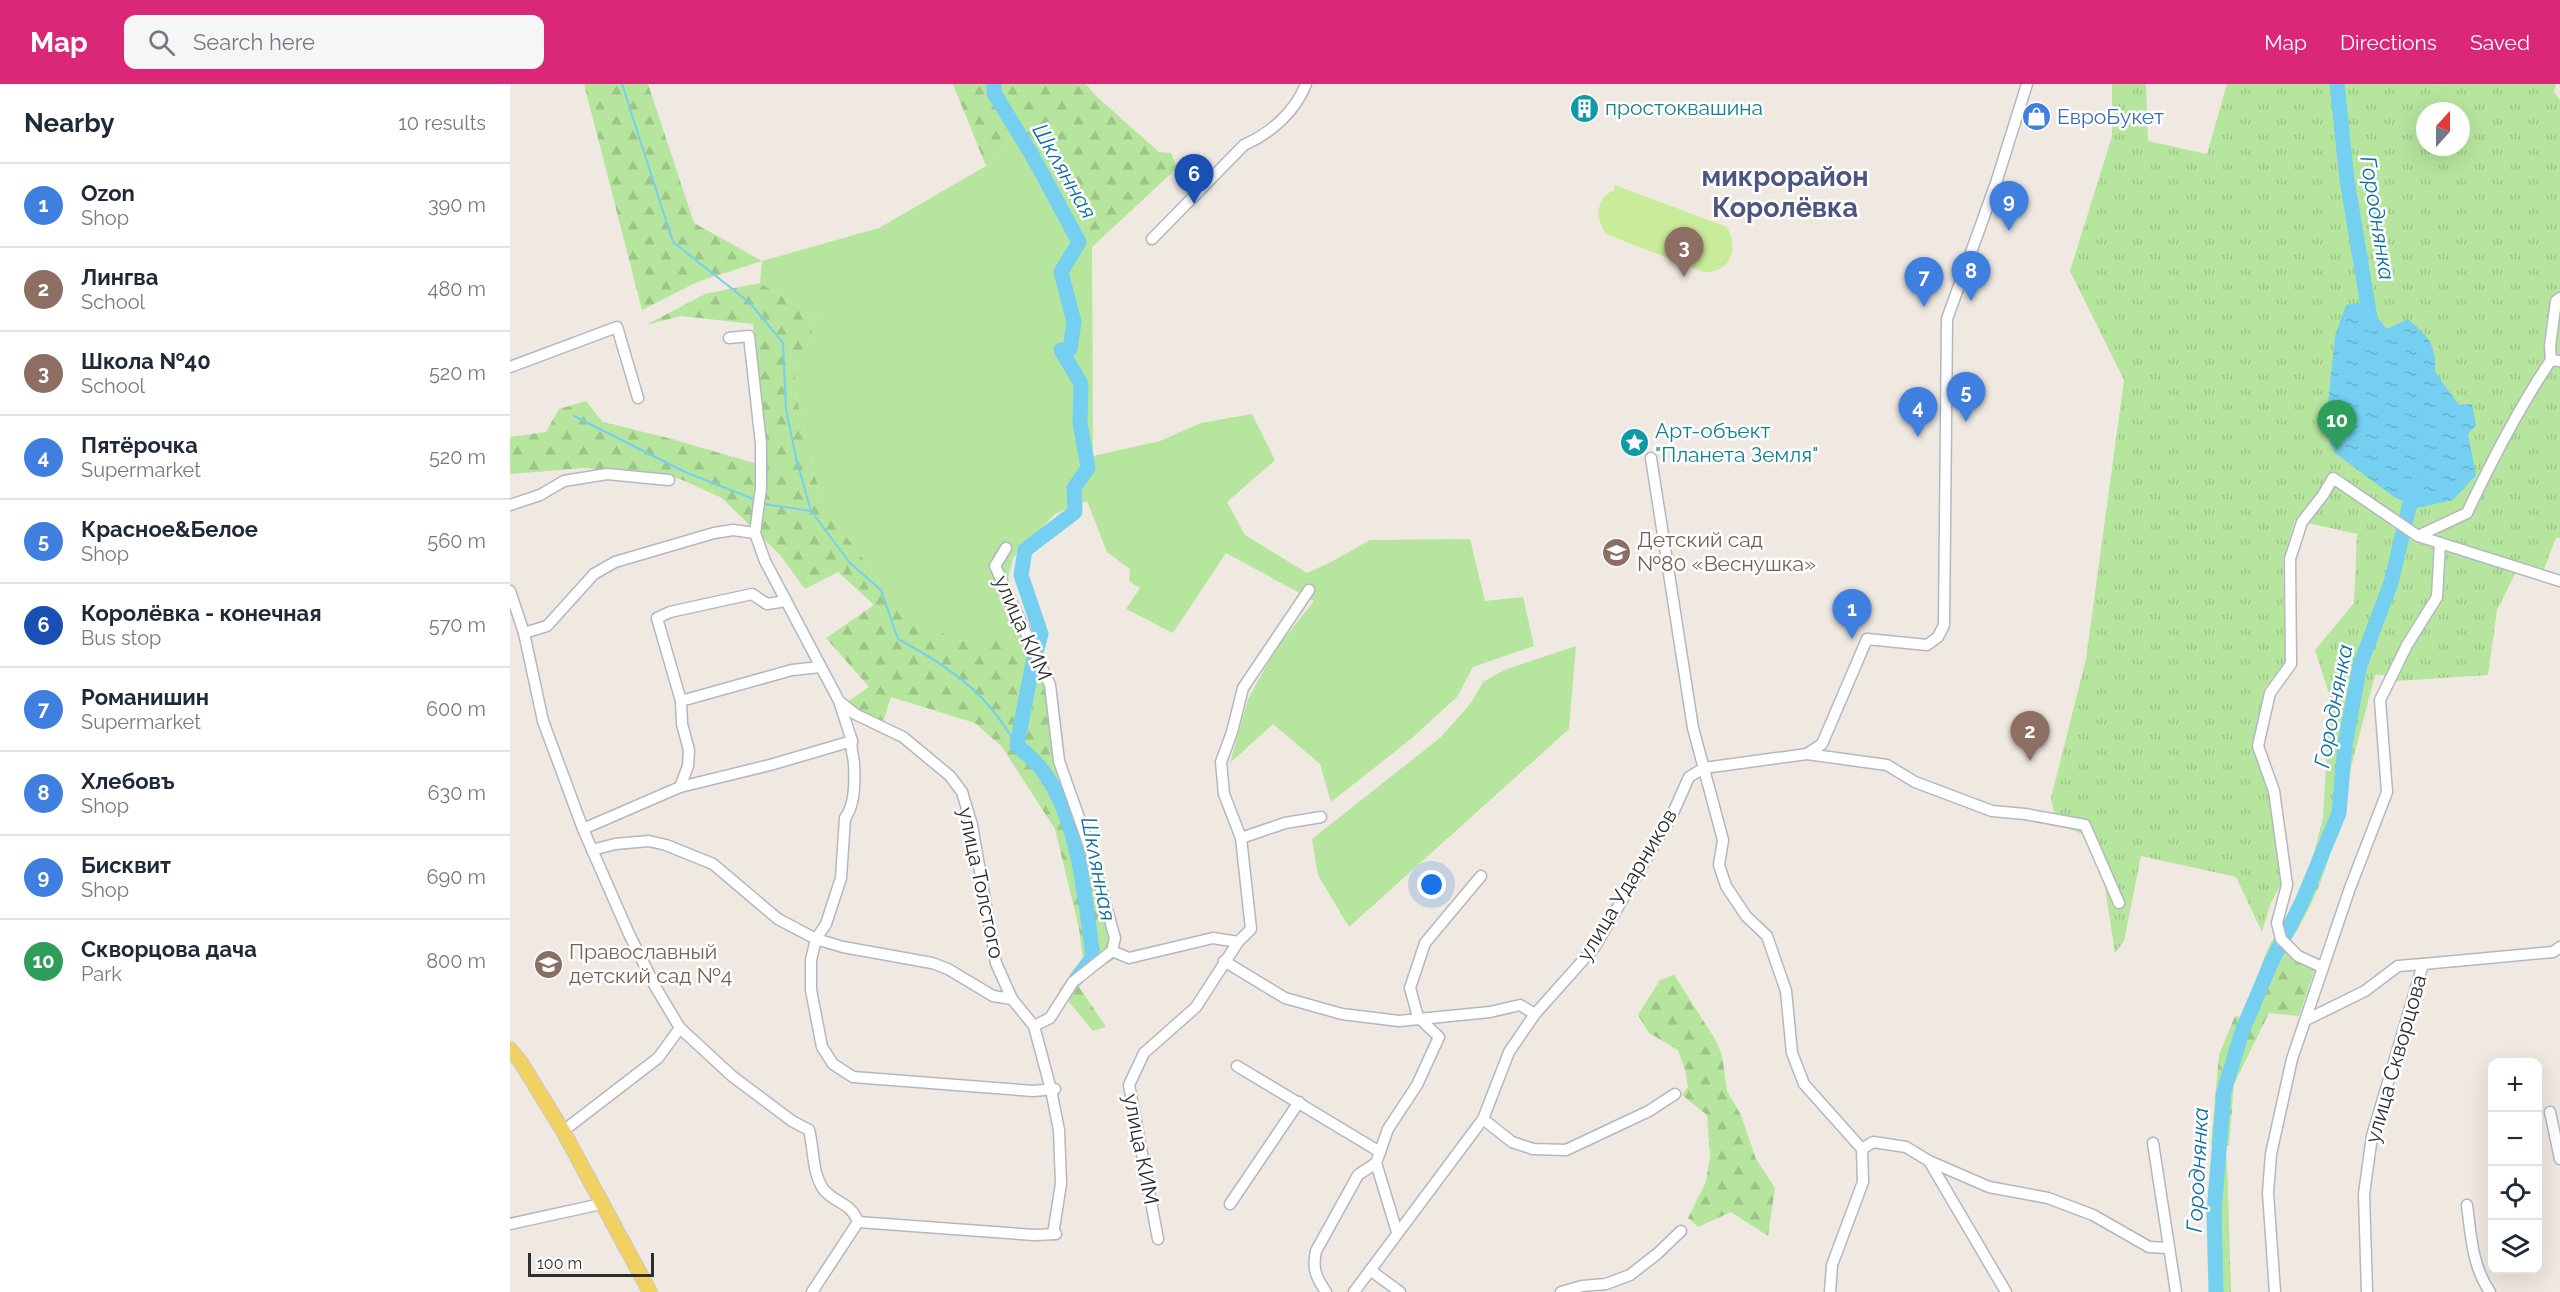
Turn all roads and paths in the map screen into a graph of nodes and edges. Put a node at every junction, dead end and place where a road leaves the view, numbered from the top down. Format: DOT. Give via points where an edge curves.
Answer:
graph roads {
  1 [pos="1306,84"];
  2 [pos="2027,84"];
  3 [pos="1152,238"];
  4 [pos="2560,298"];
  5 [pos="729,338"];
  6 [pos="2556,360"];
  7 [pos="510,367"];
  8 [pos="638,398"];
  9 [pos="1651,458"];
  10 [pos="669,480"];
  11 [pos="510,505"];
  12 [pos="755,533"];
  13 [pos="2418,536"];
  14 [pos="2440,543"];
  15 [pos="1006,548"];
  16 [pos="2556,579"];
  17 [pos="1309,590"];
  18 [pos="510,591"];
  19 [pos="786,601"];
  20 [pos="524,633"];
  21 [pos="820,667"];
  22 [pos="681,701"];
  23 [pos="838,701"];
  24 [pos="852,741"];
  25 [pos="1807,754"];
  26 [pos="1704,768"];
  27 [pos="680,787"];
  28 [pos="1321,817"];
  29 [pos="583,829"];
  30 [pos="1241,838"];
  31 [pos="592,850"];
  32 [pos="1481,876"];
  33 [pos="2119,903"];
  34 [pos="816,939"];
  35 [pos="1238,942"];
  36 [pos="2560,947"];
  37 [pos="1112,951"];
  38 [pos="1224,962"];
  39 [pos="2423,964"];
  40 [pos="2322,967"];
  41 [pos="1012,999"];
  42 [pos="1535,1014"];
  43 [pos="1419,1017"];
  44 [pos="2307,1020"];
  45 [pos="1034,1026"];
  46 [pos="680,1028"];
  47 [pos="510,1049"];
  48 [pos="1237,1066"];
  49 [pos="1053,1089"];
  50 [pos="1675,1094"];
  51 [pos="1299,1102"];
  52 [pos="2550,1112"];
  53 [pos="1483,1119"];
  54 [pos="563,1131"];
  55 [pos="2153,1143"];
  56 [pos="1862,1149"];
  57 [pos="1378,1157"];
  58 [pos="2560,1159"];
  59 [pos="1929,1161"];
  60 [pos="601,1204"];
  61 [pos="1230,1204"];
  62 [pos="2467,1205"];
  63 [pos="858,1222"];
  64 [pos="510,1224"];
  65 [pos="1681,1231"];
  66 [pos="1397,1232"];
  67 [pos="1158,1239"];
  68 [pos="2168,1248"];
  69 [pos="1370,1270"];
  70 [pos="650,1292"];
  71 [pos="812,1292"];
  72 [pos="1326,1292"];
  73 [pos="1354,1292"];
  74 [pos="1400,1292"];
  75 [pos="1561,1292"];
  76 [pos="1830,1292"];
  77 [pos="2006,1292"];
  78 [pos="2176,1292"];
  79 [pos="2275,1292"];
  80 [pos="2367,1292"];
  81 [pos="2490,1292"];
  1 -- 3 [label="street" via="1290,112 1244,145"];
  2 -- 25 [label="street" via="1947,320 1944,625 1938,637 1927,645 1867,639 1822,744"];
  4 -- 6 [label="street" via="2556,302 2550,346"];
  5 -- 12 [label="street, улица Толстого" via="749,336 761,444"];
  6 -- 13 [label="street" via="2499,443 2467,513"];
  7 -- 8 [label="street" via="617,327"];
  9 -- 26 [label="street" via="1683,674"];
  10 -- 11 [label="street" via="607,474 564,482"];
  12 -- 19 [label="street, улица Толстого"];
  12 -- 20 [label="street" via="714,533 615,562 594,574 547,626"];
  13 -- 14 [label="street"];
  13 -- 40 [label="street" via="2333,478 2302,522 2290,559 2291,664 2270,693 2258,746 2274,790 2287,885 2277,923 2281,939 2298,956"];
  14 -- 16 [label="street"];
  14 -- 40 [label="street" via="2437,597 2407,645 2380,700 2388,792"];
  15 -- 37 [label="street, улица КИМ" via="995,566 1050,685 1059,761 1090,849 1115,938"];
  17 -- 30 [label="street, улица КИМ" via="1243,687 1221,762 1224,794"];
  18 -- 20 [label="street"];
  19 -- 21 [label="street, улица Толстого"];
  19 -- 22 [label="street" via="767,604 752,594 657,618"];
  20 -- 29 [label="street" via="543,721"];
  21 -- 22 [label="street" via="792,670"];
  21 -- 23 [label="street, улица Толстого"];
  22 -- 27 [label="street" via="688,766"];
  23 -- 24 [label="street"];
  23 -- 41 [label="street, улица Толстого" via="855,714 903,737 950,776 962,792 972,825 996,963"];
  24 -- 27 [label="street"];
  24 -- 34 [label="street" via="854,780 850,811 844,818 841,878 826,924"];
  25 -- 26 [label="street"];
  25 -- 33 [label="street" via="1887,765 1915,782 1992,811 2085,825"];
  26 -- 42 [label="street, улица Ударников" via="1689,777 1673,813 1594,948"];
  26 -- 56 [label="street" via="1723,840 1719,865 1726,886 1746,916 1767,936 1786,991 1792,1053 1804,1084"];
  27 -- 29 [label="street"];
  28 -- 30 [label="street" via="1285,823"];
  29 -- 31 [label="street"];
  30 -- 35 [label="street, улица КИМ" via="1251,929"];
  31 -- 34 [label="street" via="615,843 666,844 713,864 778,919"];
  31 -- 46 [label="street" via="629,934"];
  32 -- 43 [label="street" via="1425,943 1410,988"];
  34 -- 41 [label="street" via="932,963 993,996"];
  34 -- 49 [label="street" via="811,990 822,1047 832,1064 853,1077 1033,1092"];
  35 -- 37 [label="street" via="1213,938 1129,958"];
  35 -- 38 [label="street, улица КИМ"];
  36 -- 39 [label="street, улица Скворцова" via="2553,952"];
  37 -- 45 [label="street" via="1073,982 1050,1018"];
  38 -- 43 [label="street" via="1284,998 1342,1014 1399,1021"];
  38 -- 67 [label="street, улица КИМ" via="1196,1006 1144,1053 1129,1085"];
  39 -- 44 [label="street" via="2398,966 2365,991"];
  39 -- 80 [label="street, улица Скворцова" via="2372,1136 2364,1194"];
  40 -- 44 [label="street"];
  41 -- 45 [label="street, улица Толстого"];
  42 -- 43 [label="street" via="1520,1005 1490,1012"];
  42 -- 53 [label="street, улица Ударников" via="1509,1052"];
  43 -- 57 [label="street" via="1439,1037 1417,1085 1388,1129"];
  44 -- 79 [label="street" via="2292,1059 2271,1154 2268,1193"];
  45 -- 49 [label="street, улица Толстого"];
  46 -- 54 [label="street" via="658,1058"];
  46 -- 63 [label="street" via="732,1076 809,1130 817,1177 825,1191 854,1211"];
  47 -- 54 [label="main road"];
  48 -- 51 [label="street"];
  49 -- 63 [label="street, улица Толстого" via="1061,1184 1055,1234"];
  50 -- 53 [label="street" via="1649,1111 1566,1150 1533,1149 1512,1142"];
  51 -- 57 [label="street"];
  51 -- 61 [label="street"];
  52 -- 58 [label="street"];
  53 -- 66 [label="street, улица Ударников"];
  54 -- 60 [label="main road"];
  55 -- 68 [label="street"];
  56 -- 59 [label="street" via="1873,1142 1906,1147"];
  56 -- 76 [label="street" via="1863,1182 1832,1265"];
  57 -- 66 [label="street"];
  57 -- 72 [label="street" via="1358,1175 1316,1251 1314,1275"];
  59 -- 68 [label="street" via="1989,1187 2048,1198 2093,1215 2149,1247"];
  59 -- 77 [label="street"];
  60 -- 64 [label="street"];
  60 -- 70 [label="main road"];
  62 -- 81 [label="street" via="2473,1253"];
  63 -- 71 [label="street"];
  65 -- 75 [label="street" via="1630,1275"];
  66 -- 69 [label="street, улица Ударников"];
  68 -- 78 [label="street"];
  69 -- 73 [label="street, улица Ударников"];
  69 -- 74 [label="street"];
}
